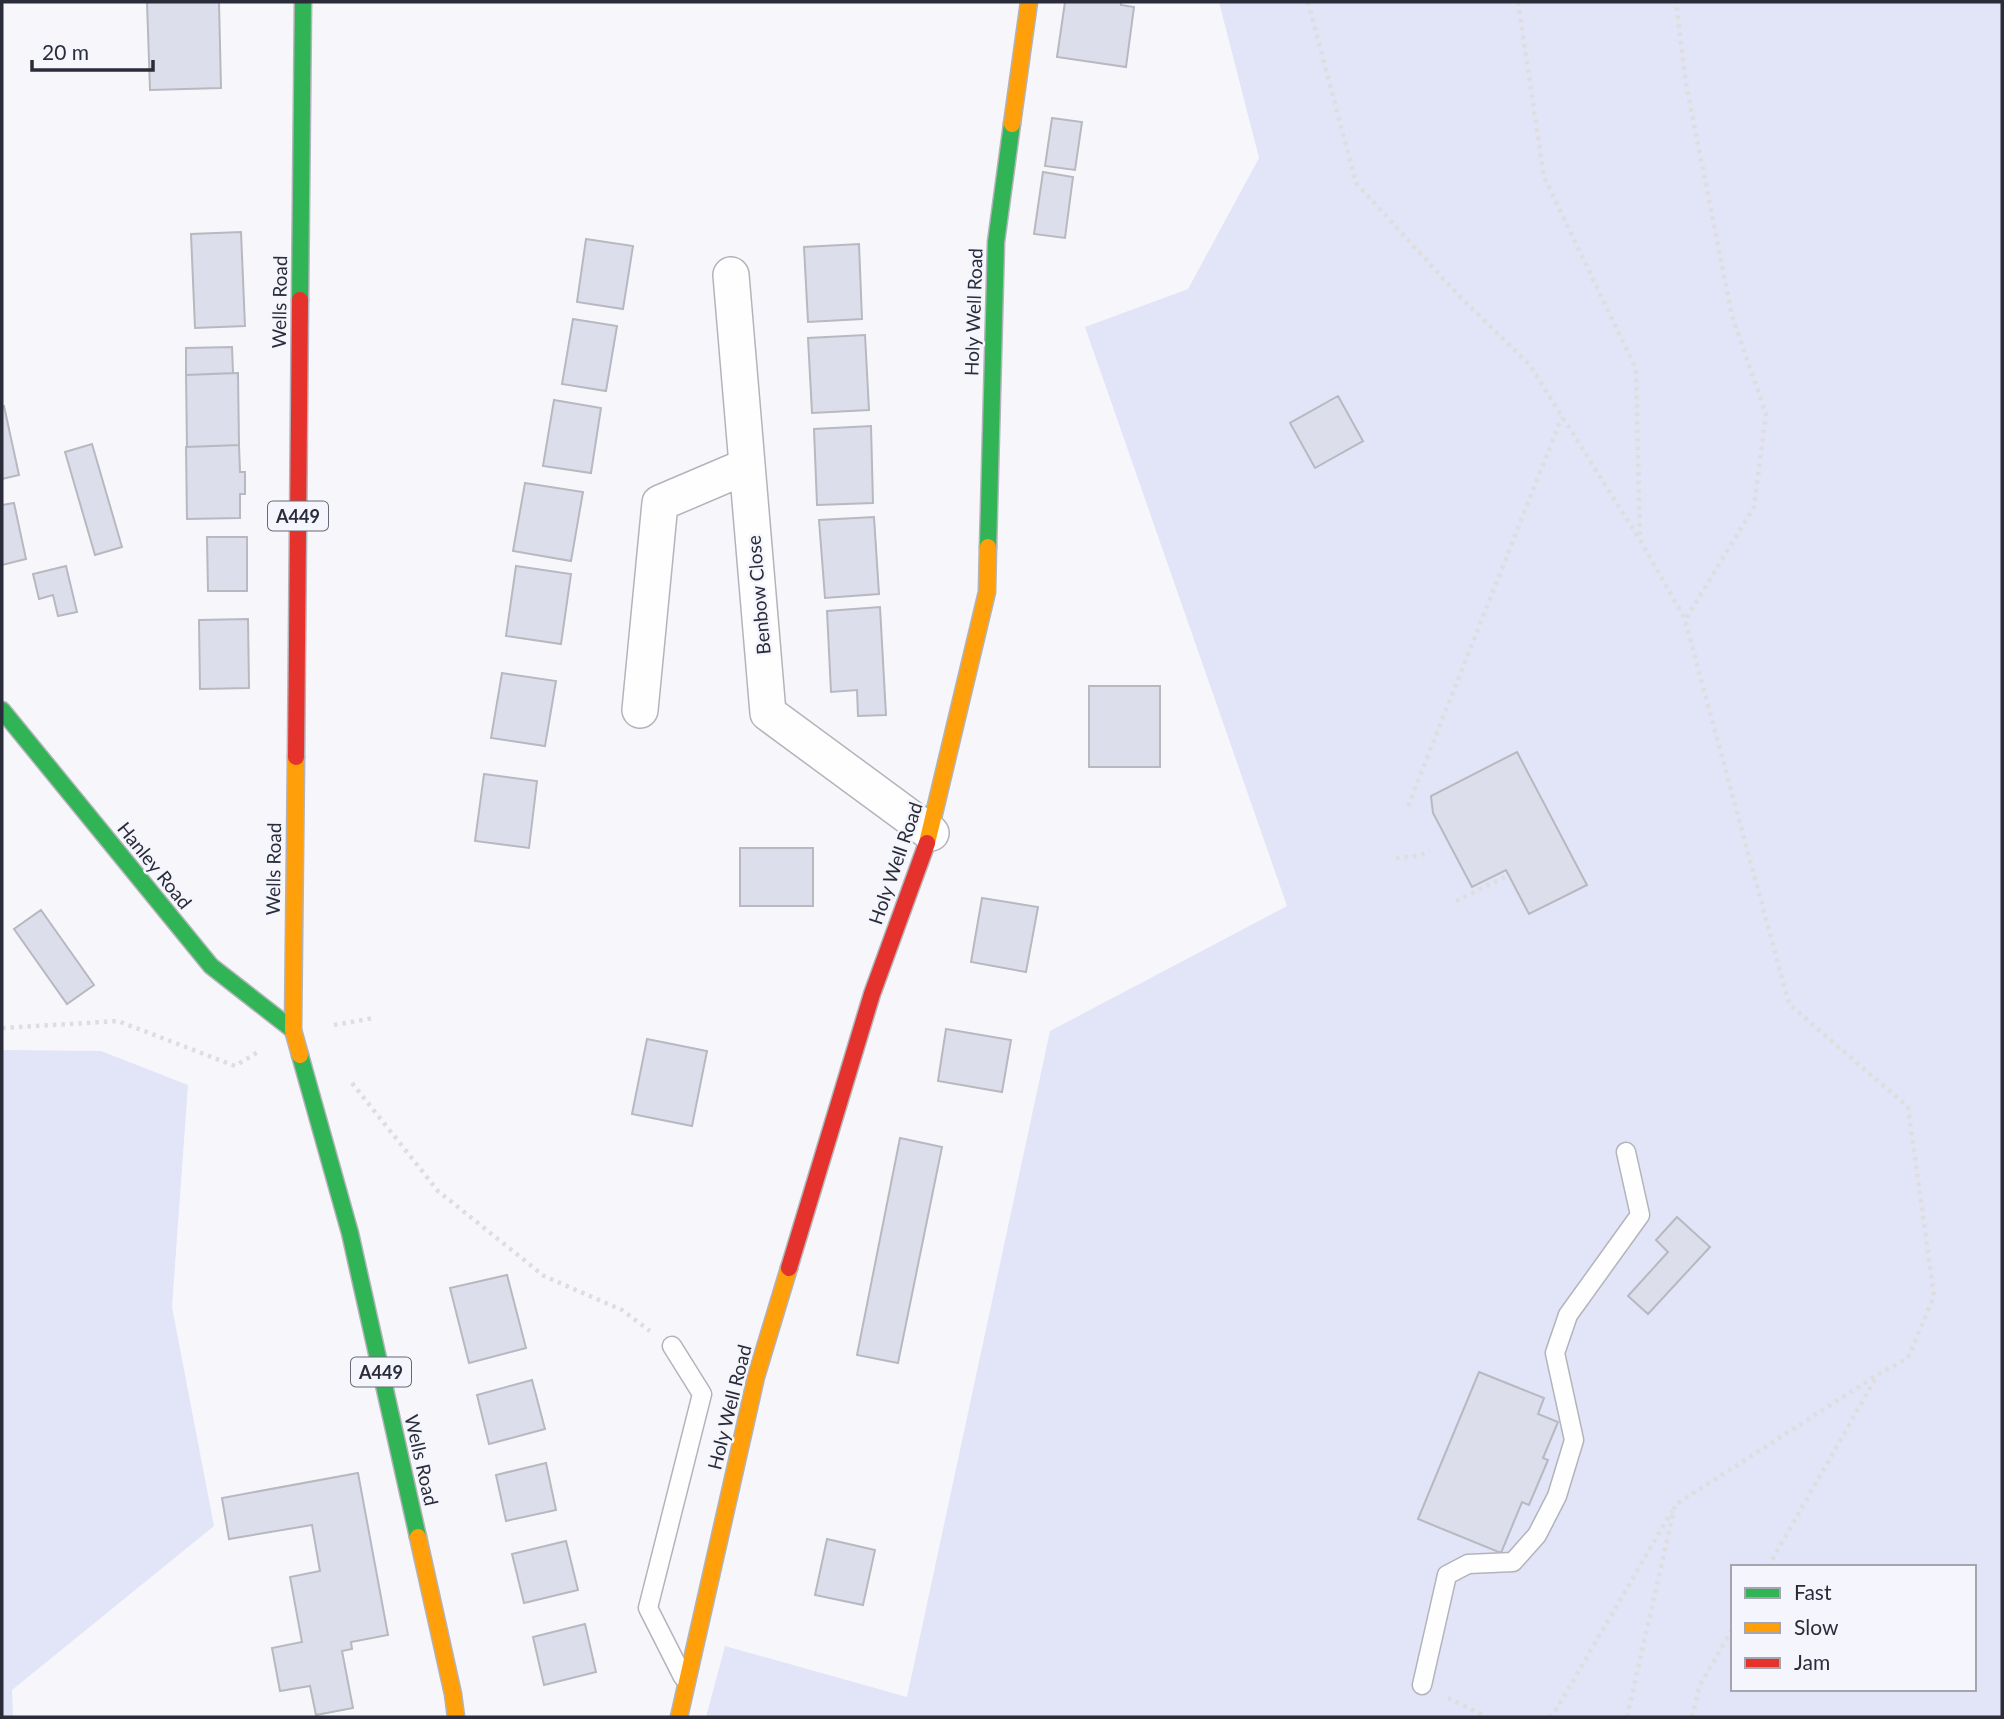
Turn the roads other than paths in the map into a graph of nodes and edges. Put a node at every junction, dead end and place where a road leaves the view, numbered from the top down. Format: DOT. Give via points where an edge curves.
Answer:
graph roads {
  1 [pos="303,2"];
  2 [pos="1029,2"];
  3 [pos="731,275"];
  4 [pos="747,466"];
  5 [pos="2,709"];
  6 [pos="640,710"];
  7 [pos="931,833"];
  8 [pos="293,1030"];
  9 [pos="1626,1152"];
  10 [pos="673,1346"];
  11 [pos="687,1683"];
  12 [pos="1422,1685"];
  13 [pos="456,1717"];
  14 [pos="679,1717"];
  1 -- 8 [label="main road, Wells Road / A449"];
  2 -- 7 [label="main road, Holy Well Road" via="996,242 987,592"];
  3 -- 4 [label="street, Benbow Close"];
  4 -- 6 [label="street" via="660,503"];
  4 -- 7 [label="street, Benbow Close" via="768,713"];
  5 -- 8 [label="main road, Hanley Road" via="211,966"];
  7 -- 11 [label="main road, Holy Well Road" via="872,994 757,1377"];
  8 -- 13 [label="main road, Wells Road / A449" via="350,1233"];
  9 -- 12 [label="lane" via="1640,1216 1568,1315 1555,1353 1574,1440 1557,1496 1536,1535 1513,1562 1468,1564 1447,1575"];
  10 -- 11 [label="lane" via="702,1394 648,1608"];
  11 -- 14 [label="main road, Holy Well Road"];
}
